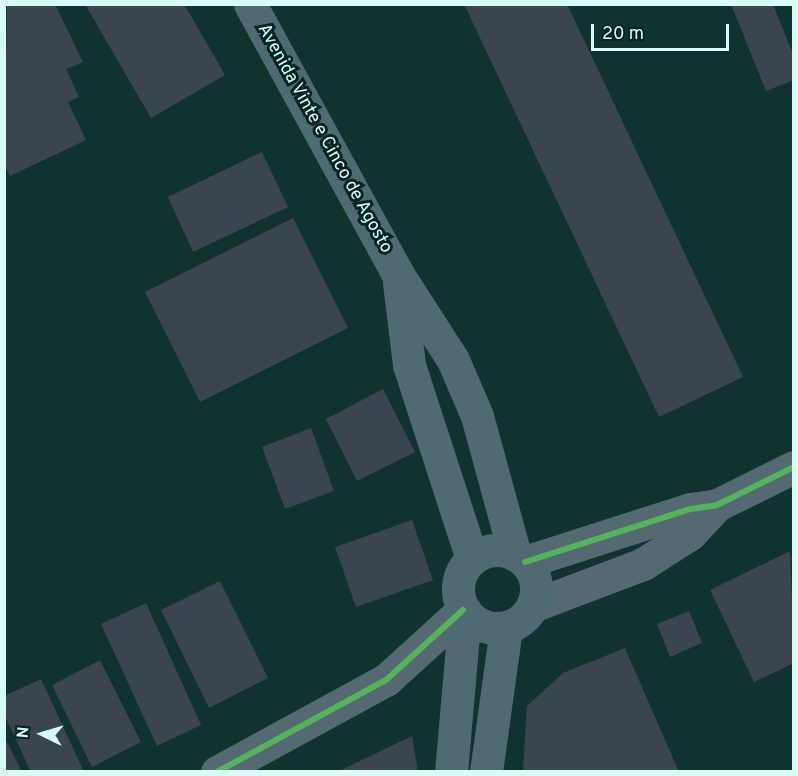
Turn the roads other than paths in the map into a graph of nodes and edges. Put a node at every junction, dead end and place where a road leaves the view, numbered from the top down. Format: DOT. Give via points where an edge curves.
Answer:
graph roads {
  1 [pos="250,4"];
  2 [pos="397,273"];
  3 [pos="794,467"];
  4 [pos="717,505"];
  5 [pos="472,559"];
  6 [pos="520,559"];
  7 [pos="532,606"];
  8 [pos="464,610"];
  9 [pos="506,627"];
  10 [pos="217,771"];
  11 [pos="451,771"];
  12 [pos="486,771"];
  1 -- 2 [label="main road, Avenida Vinte e Cinco de Agosto"];
  2 -- 5 [label="main road, Avenida Vinte e Cinco de Agosto" via="409,365"];
  2 -- 6 [label="main road, Avenida Vinte e Cinco de Agosto" via="453,360 477,416"];
  3 -- 4 [label="street"];
  4 -- 6 [label="street" via="690,509"];
  4 -- 7 [label="street" via="690,534 643,564"];
  5 -- 6 [label="main road" via="493,550"];
  5 -- 8 [label="main road" via="458,584"];
  6 -- 7 [label="main road, Avenida Vinte e Cinco de Agosto" via="536,585"];
  7 -- 9 [label="main road" via="521,619"];
  8 -- 9 [label="main road" via="483,626"];
  8 -- 10 [label="street" via="386,680"];
  8 -- 11 [label="main road"];
  9 -- 12 [label="main road"];
}
